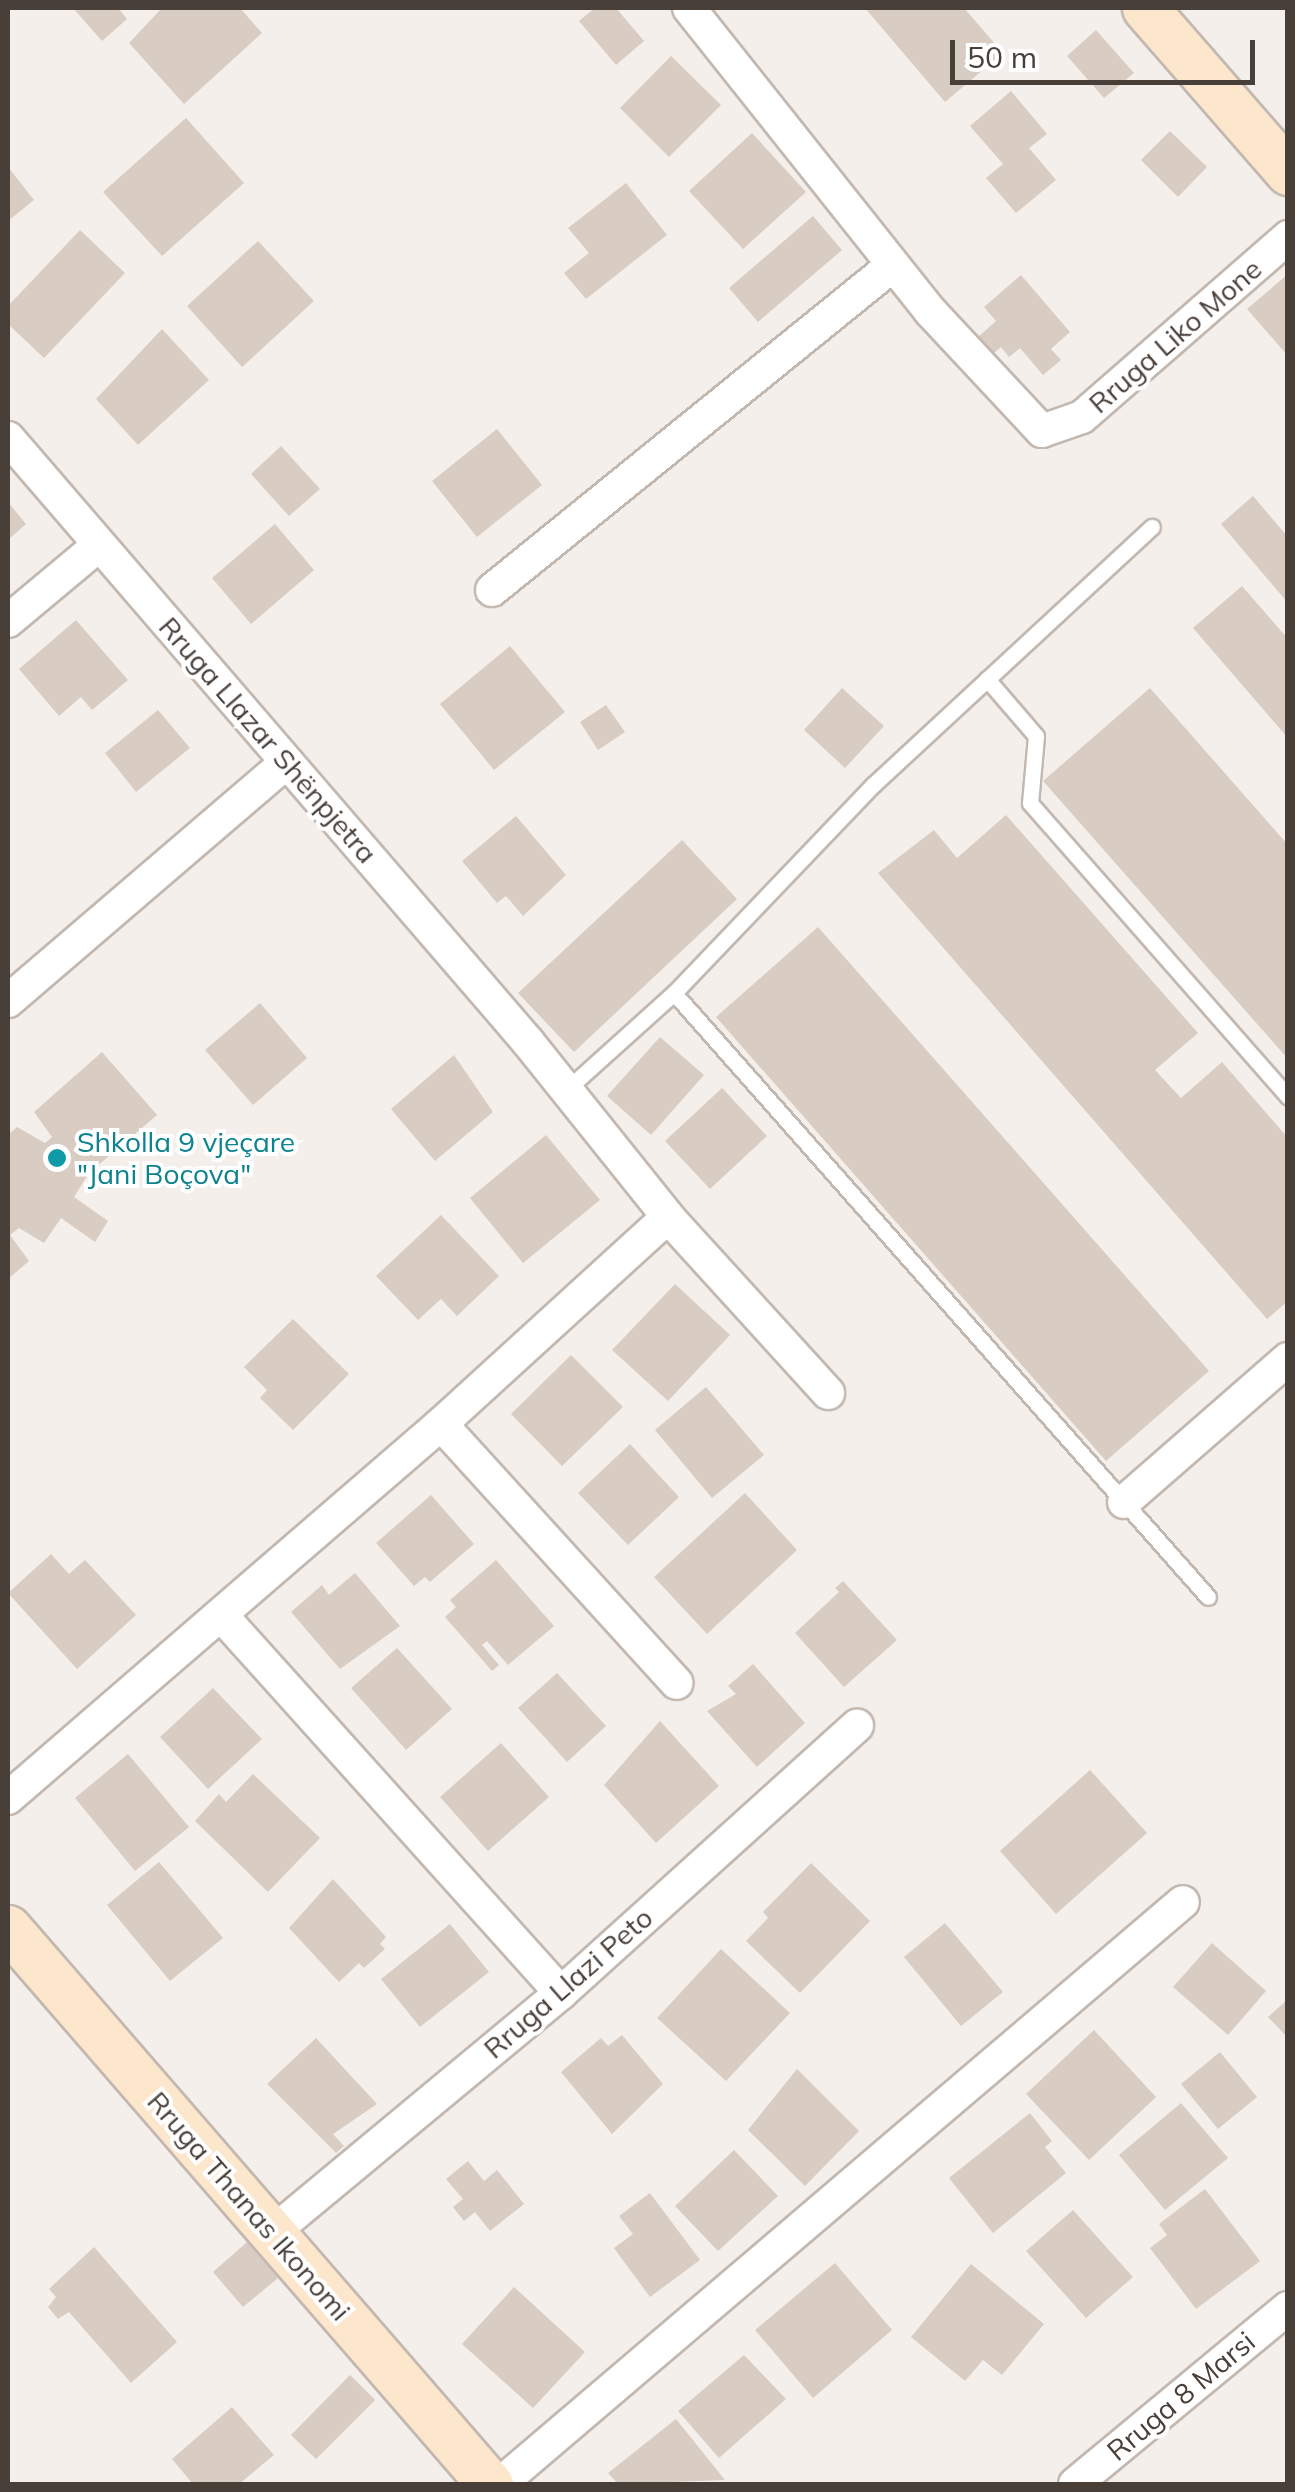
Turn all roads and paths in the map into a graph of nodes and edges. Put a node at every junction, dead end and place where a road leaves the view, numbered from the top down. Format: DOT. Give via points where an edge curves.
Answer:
graph roads {
  1 [pos="690,8"];
  2 [pos="1145,8"];
  3 [pos="1288,172"];
  4 [pos="1288,237"];
  5 [pos="893,265"];
  6 [pos="8,438"];
  7 [pos="1152,527"];
  8 [pos="99,545"];
  9 [pos="492,590"];
  10 [pos="8,620"];
  11 [pos="987,679"];
  12 [pos="287,762"];
  13 [pos="674,993"];
  14 [pos="8,1002"];
  15 [pos="565,1091"];
  16 [pos="1288,1097"];
  17 [pos="668,1217"];
  18 [pos="1288,1359"];
  19 [pos="828,1392"];
  20 [pos="441,1424"];
  21 [pos="1124,1502"];
  22 [pos="1208,1597"];
  23 [pos="222,1616"];
  24 [pos="677,1683"];
  25 [pos="857,1726"];
  26 [pos="8,1798"];
  27 [pos="1182,1902"];
  28 [pos="8,1928"];
  29 [pos="560,1992"];
  30 [pos="273,2232"];
  31 [pos="1288,2308"];
  32 [pos="490,2484"];
  33 [pos="500,2484"];
  34 [pos="1075,2484"];
  1 -- 5 [label="street, Rruga Liko Mone"];
  2 -- 3 [label="street"];
  4 -- 5 [label="street, Rruga Liko Mone" via="1082,417 1042,432 1021,416"];
  5 -- 9 [label="street"];
  6 -- 8 [label="street, Rruga Llazar Shënpjetra"];
  7 -- 11 [label="lane"];
  8 -- 10 [label="street"];
  8 -- 12 [label="street, Rruga Llazar Shënpjetra"];
  11 -- 13 [label="lane" via="872,785"];
  11 -- 16 [label="lane" via="1036,736 1030,803"];
  12 -- 14 [label="street"];
  12 -- 15 [label="street, Rruga Llazar Shënpjetra"];
  13 -- 15 [label="lane"];
  13 -- 21 [label="lane"];
  15 -- 17 [label="street, Rruga Llazar Shënpjetra"];
  17 -- 19 [label="street, Rruga Llazar Shënpjetra"];
  17 -- 20 [label="street"];
  18 -- 21 [label="street"];
  20 -- 23 [label="street"];
  20 -- 24 [label="street"];
  21 -- 22 [label="lane"];
  23 -- 26 [label="street"];
  23 -- 29 [label="street"];
  25 -- 29 [label="street, Rruga Llazi Peto"];
  27 -- 33 [label="street"];
  28 -- 30 [label="street, Rruga Thanas Ikonomi"];
  29 -- 30 [label="street, Rruga Llazi Peto"];
  30 -- 32 [label="street, Rruga Thanas Ikonomi"];
  31 -- 34 [label="street, Rruga 8 Marsi"];
}
